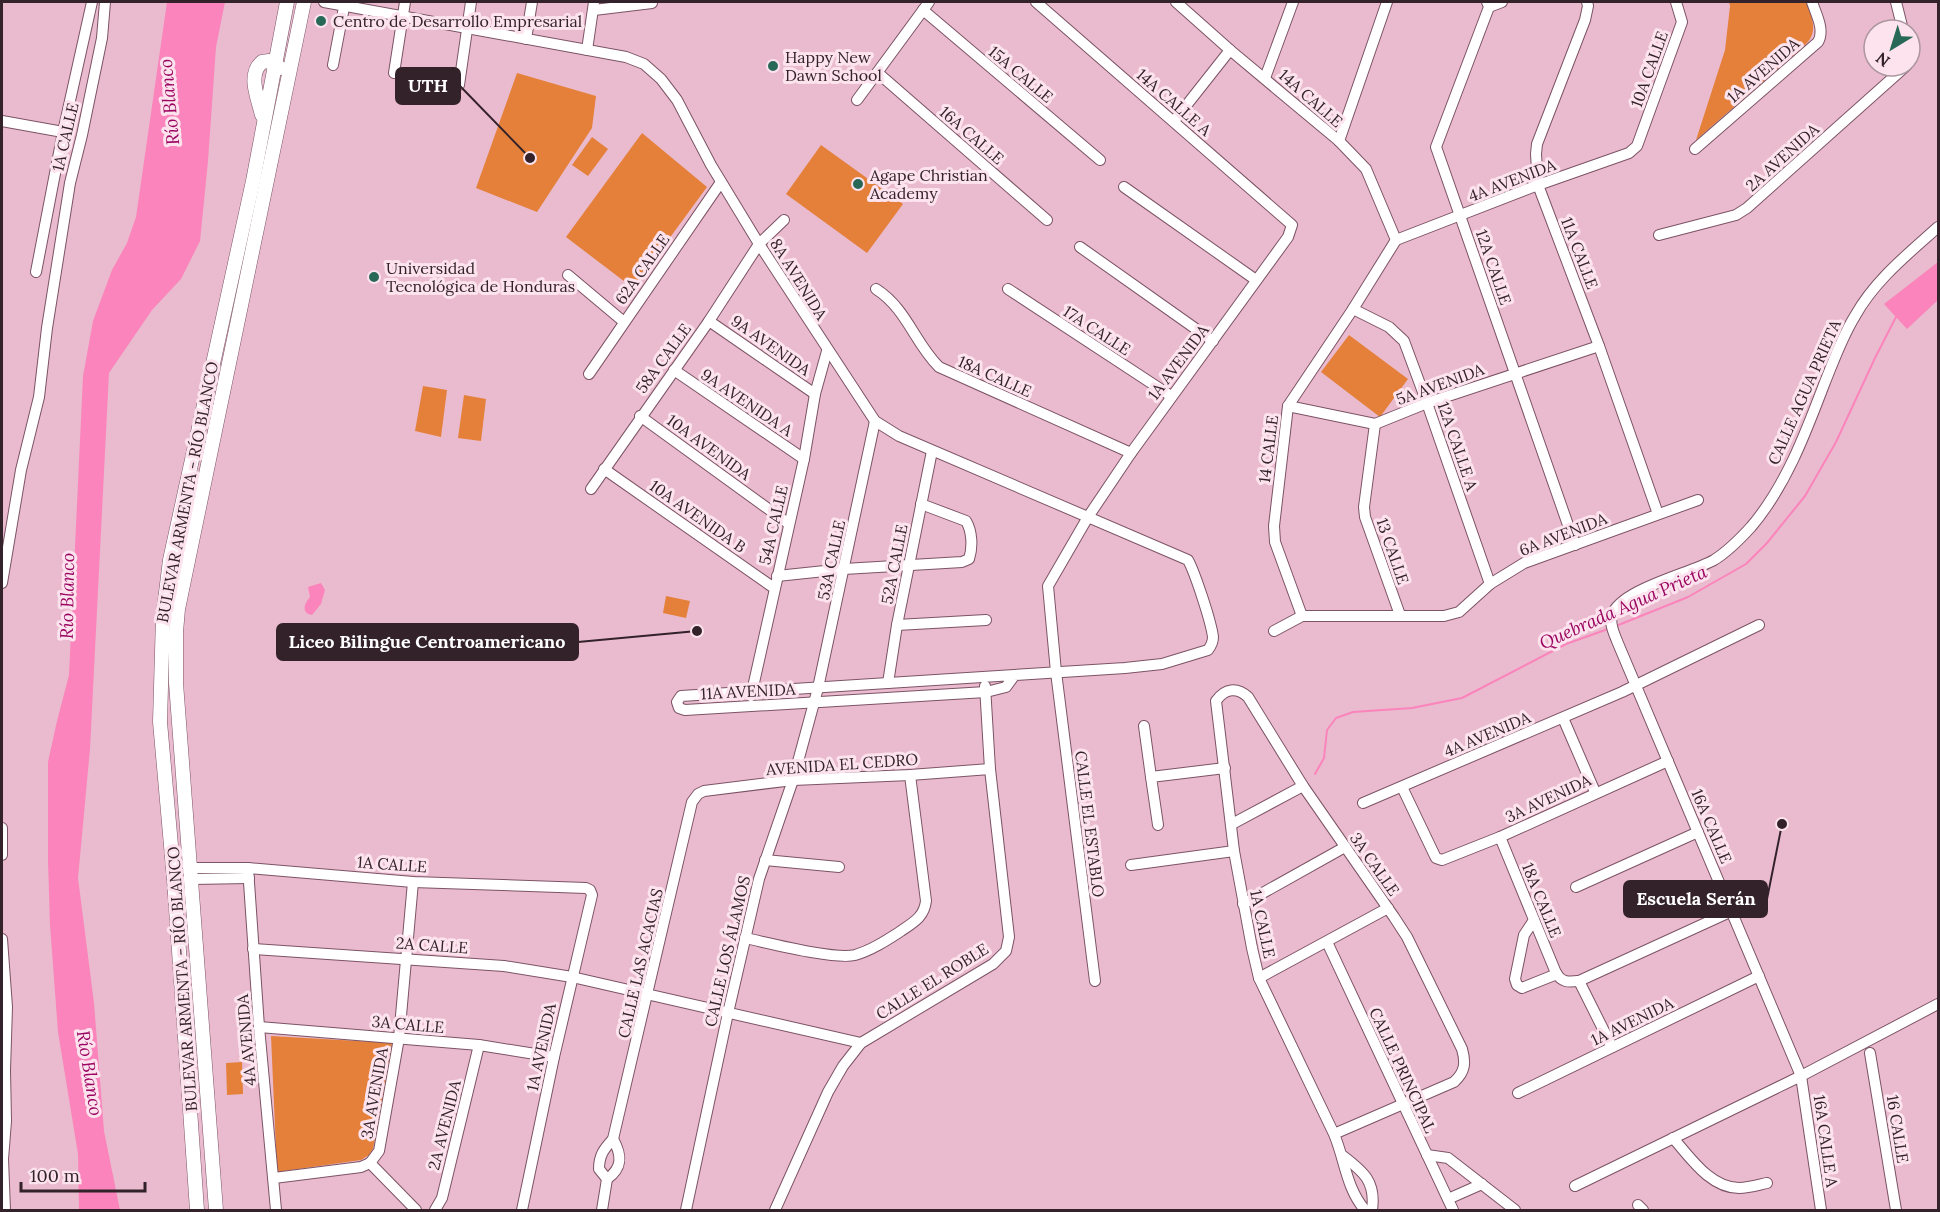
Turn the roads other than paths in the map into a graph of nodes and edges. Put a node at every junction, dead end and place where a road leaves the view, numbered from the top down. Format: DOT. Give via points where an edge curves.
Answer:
graph roads {
  1 [pos="92,2"];
  2 [pos="105,2"];
  3 [pos="287,2"];
  4 [pos="304,2"];
  5 [pos="324,2"];
  6 [pos="405,2"];
  7 [pos="471,2"];
  8 [pos="532,2"];
  9 [pos="1036,2"];
  10 [pos="1176,2"];
  11 [pos="1293,2"];
  12 [pos="1387,2"];
  13 [pos="1502,2"];
  14 [pos="1587,2"];
  15 [pos="1676,2"];
  16 [pos="1812,2"];
  17 [pos="1896,2"];
  18 [pos="652,3"];
  19 [pos="345,4"];
  20 [pos="1488,4"];
  21 [pos="594,6"];
  22 [pos="926,6"];
  23 [pos="1190,7"];
  24 [pos="403,17"];
  25 [pos="1900,18"];
  26 [pos="467,28"];
  27 [pos="525,39"];
  28 [pos="587,50"];
  29 [pos="1230,50"];
  30 [pos="274,64"];
  31 [pos="333,65"];
  32 [pos="394,73"];
  33 [pos="878,73"];
  34 [pos="1265,78"];
  35 [pos="1893,78"];
  36 [pos="459,85"];
  37 [pos="857,100"];
  38 [pos="2,121"];
  39 [pos="1174,121"];
  40 [pos="63,132"];
  41 [pos="1339,141"];
  42 [pos="1637,146"];
  43 [pos="1695,149"];
  44 [pos="1100,160"];
  45 [pos="267,175"];
  46 [pos="722,182"];
  47 [pos="1538,185"];
  48 [pos="1124,187"];
  49 [pos="1460,215"];
  50 [pos="784,219"];
  51 [pos="1047,220"];
  52 [pos="1292,225"];
  53 [pos="1938,227"];
  54 [pos="1659,235"];
  55 [pos="1396,240"];
  56 [pos="759,244"];
  57 [pos="1080,247"];
  58 [pos="36,272"];
  59 [pos="568,275"];
  60 [pos="1256,280"];
  61 [pos="876,289"];
  62 [pos="1008,289"];
  63 [pos="1353,309"];
  64 [pos="709,321"];
  65 [pos="624,322"];
  66 [pos="1213,341"];
  67 [pos="1599,346"];
  68 [pos="827,351"];
  69 [pos="674,370"];
  70 [pos="1516,373"];
  71 [pos="589,374"];
  72 [pos="209,382"];
  73 [pos="815,394"];
  74 [pos="1171,396"];
  75 [pos="1427,403"];
  76 [pos="1288,406"];
  77 [pos="640,416"];
  78 [pos="875,421"];
  79 [pos="1374,424"];
  80 [pos="932,451"];
  81 [pos="1131,453"];
  82 [pos="804,459"];
  83 [pos="604,469"];
  84 [pos="203,484"];
  85 [pos="591,489"];
  86 [pos="1698,500"];
  87 [pos="921,504"];
  88 [pos="1658,514"];
  89 [pos="1088,517"];
  90 [pos="789,524"];
  91 [pos="1575,545"];
  92 [pos="909,565"];
  93 [pos="844,569"];
  94 [pos="776,582"];
  95 [pos="2,583"];
  96 [pos="1490,584"];
  97 [pos="1400,615"];
  98 [pos="1302,616"];
  99 [pos="986,620"];
  100 [pos="1611,621"];
  101 [pos="1759,625"];
  102 [pos="897,626"];
  103 [pos="1274,631"];
  104 [pos="1212,645"];
  105 [pos="1056,672"];
  106 [pos="985,676"];
  107 [pos="1014,676"];
  108 [pos="888,683"];
  109 [pos="1636,686"];
  110 [pos="818,688"];
  111 [pos="1231,689"];
  112 [pos="752,692"];
  113 [pos="986,692"];
  114 [pos="814,704"];
  115 [pos="748,706"];
  116 [pos="1563,718"];
  117 [pos="1144,726"];
  118 [pos="1668,761"];
  119 [pos="1225,768"];
  120 [pos="990,769"];
  121 [pos="910,775"];
  122 [pos="1151,777"];
  123 [pos="793,780"];
  124 [pos="1303,786"];
  125 [pos="1402,787"];
  126 [pos="1595,792"];
  127 [pos="698,794"];
  128 [pos="1363,803"];
  129 [pos="1232,824"];
  130 [pos="1158,825"];
  131 [pos="2,828"];
  132 [pos="1698,832"];
  133 [pos="1500,837"];
  134 [pos="1345,847"];
  135 [pos="1234,851"];
  136 [pos="2,855"];
  137 [pos="765,860"];
  138 [pos="1131,865"];
  139 [pos="839,867"];
  140 [pos="191,873"];
  141 [pos="248,873"];
  142 [pos="413,882"];
  143 [pos="1576,887"];
  144 [pos="590,891"];
  145 [pos="1244,904"];
  146 [pos="1388,908"];
  147 [pos="1732,911"];
  148 [pos="1534,920"];
  149 [pos="745,938"];
  150 [pos="2,939"];
  151 [pos="178,942"];
  152 [pos="1327,942"];
  153 [pos="253,949"];
  154 [pos="407,958"];
  155 [pos="1557,974"];
  156 [pos="1759,976"];
  157 [pos="572,977"];
  158 [pos="1260,978"];
  159 [pos="1095,981"];
  160 [pos="1579,981"];
  161 [pos="648,996"];
  162 [pos="1938,1004"];
  163 [pos="728,1013"];
  164 [pos="259,1027"];
  165 [pos="399,1038"];
  166 [pos="861,1043"];
  167 [pos="479,1045"];
  168 [pos="1612,1047"];
  169 [pos="1870,1053"];
  170 [pos="554,1057"];
  171 [pos="186,1070"];
  172 [pos="1801,1076"];
  173 [pos="1518,1093"];
  174 [pos="1403,1104"];
  175 [pos="1334,1134"];
  176 [pos="1673,1138"];
  177 [pos="613,1139"];
  178 [pos="1427,1155"];
  179 [pos="1343,1156"];
  180 [pos="370,1163"];
  181 [pos="274,1178"];
  182 [pos="607,1179"];
  183 [pos="1767,1183"];
  184 [pos="214,1184"];
  185 [pos="1482,1184"];
  186 [pos="1575,1186"];
  187 [pos="1448,1199"];
  188 [pos="5,1210"];
  189 [pos="197,1210"];
  190 [pos="216,1210"];
  191 [pos="276,1210"];
  192 [pos="416,1210"];
  193 [pos="435,1210"];
  194 [pos="522,1210"];
  195 [pos="602,1210"];
  196 [pos="686,1210"];
  197 [pos="775,1210"];
  198 [pos="1365,1210"];
  199 [pos="1372,1210"];
  200 [pos="1453,1210"];
  201 [pos="1515,1210"];
  202 [pos="1821,1210"];
  203 [pos="1896,1210"];
  1 -- 40 [label="street"];
  2 -- 95 [label="street, 1A CALLE" via="102,38 70,183 39,397 21,470"];
  3 -- 30 [label="main road, BULEVAR ARMENTA - RÍO BLANCO"];
  4 -- 45 [label="main road, BULEVAR ARMENTA - RÍO BLANCO"];
  5 -- 19 [label="street, 8A AVENIDA"];
  6 -- 24 [label="street"];
  7 -- 26 [label="street"];
  8 -- 27 [label="street"];
  9 -- 39 [label="street, 14A CALLE A"];
  10 -- 23 [label="street, 14A CALLE"];
  11 -- 34 [label="street"];
  12 -- 41 [label="street"];
  13 -- 20 [label="street"];
  14 -- 47 [label="street, 11A CALLE" via="1585,20 1537,144"];
  15 -- 42 [label="street, 10A CALLE" via="1682,22"];
  16 -- 43 [label="street, 1A AVENIDA" via="1821,30 1818,42"];
  17 -- 25 [label="street"];
  18 -- 21 [label="street"];
  19 -- 24 [label="street, 8A AVENIDA"];
  19 -- 31 [label="street"];
  20 -- 49 [label="street, 12A CALLE" via="1436,143"];
  21 -- 28 [label="street"];
  22 -- 33 [label="street"];
  22 -- 44 [label="street, 15A CALLE"];
  23 -- 29 [label="street, 14A CALLE"];
  24 -- 26 [label="street, 8A AVENIDA"];
  24 -- 32 [label="street"];
  26 -- 27 [label="street, 8A AVENIDA"];
  26 -- 36 [label="street"];
  27 -- 28 [label="street, 8A AVENIDA"];
  28 -- 46 [label="street, 8A AVENIDA" via="626,57 644,64 662,78"];
  29 -- 34 [label="street, 14A CALLE"];
  29 -- 39 [label="street"];
  30 -- 45 [label="main road" via="283,73 265,160"];
  30 -- 72 [label="main road, BULEVAR ARMENTA - RÍO BLANCO"];
  33 -- 37 [label="street"];
  33 -- 51 [label="street, 16A CALLE"];
  34 -- 41 [label="street, 14A CALLE"];
  35 -- 54 [label="street, 2A AVENIDA" via="1747,208 1736,215"];
  38 -- 40 [label="street"];
  39 -- 52 [label="street, 14A CALLE A"];
  40 -- 58 [label="street"];
  41 -- 55 [label="street, 14A CALLE" via="1366,169"];
  42 -- 47 [label="street, 4A AVENIDA" via="1629,153"];
  45 -- 84 [label="main road, BULEVAR ARMENTA - RÍO BLANCO"];
  46 -- 56 [label="street, 8A AVENIDA"];
  46 -- 65 [label="street, 62A CALLE"];
  47 -- 49 [label="street, 4A AVENIDA"];
  47 -- 67 [label="street, 11A CALLE"];
  48 -- 60 [label="street"];
  49 -- 55 [label="street, 4A AVENIDA"];
  49 -- 70 [label="street, 12A CALLE"];
  50 -- 56 [label="street, 58A CALLE"];
  52 -- 60 [label="street, 1A AVENIDA" via="1288,237"];
  53 -- 100 [label="street, CALLE AGUA PRIETA" via="1884,278 1854,316 1797,452 1750,528 1697,569 1622,601"];
  55 -- 63 [label="street, 14 CALLE"];
  56 -- 64 [label="street, 58A CALLE"];
  56 -- 68 [label="street, 8A AVENIDA"];
  57 -- 66 [label="street"];
  59 -- 65 [label="street"];
  60 -- 66 [label="street, 1A AVENIDA"];
  61 -- 81 [label="street, 18A CALLE" via="903,314 939,367"];
  62 -- 74 [label="street, 17A CALLE"];
  63 -- 75 [label="street, 12A CALLE A" via="1389,327 1404,341"];
  63 -- 76 [label="street, 14 CALLE"];
  64 -- 69 [label="street, 58A CALLE"];
  64 -- 73 [label="street, 9A AVENIDA"];
  65 -- 71 [label="street, 62A CALLE"];
  66 -- 74 [label="street, 1A AVENIDA"];
  67 -- 70 [label="street, 5A AVENIDA"];
  67 -- 88 [label="street, 11A CALLE"];
  68 -- 73 [label="street, 54A CALLE"];
  68 -- 78 [label="street, 8A AVENIDA"];
  69 -- 77 [label="street, 58A CALLE"];
  69 -- 82 [label="street, 9A AVENIDA A"];
  70 -- 75 [label="street, 5A AVENIDA"];
  70 -- 91 [label="street, 12A CALLE"];
  72 -- 84 [label="main road" via="211,412 198,478"];
  72 -- 151 [label="main road, BULEVAR ARMENTA - RÍO BLANCO" via="170,560 162,617 160,722"];
  73 -- 82 [label="street, 54A CALLE"];
  74 -- 81 [label="street, 1A AVENIDA"];
  75 -- 79 [label="street, 5A AVENIDA"];
  75 -- 96 [label="street, 12A CALLE A"];
  76 -- 79 [label="street"];
  76 -- 98 [label="street, 14 CALLE" via="1275,542"];
  77 -- 83 [label="street, 58A CALLE"];
  77 -- 90 [label="street, 10A AVENIDA"];
  78 -- 80 [label="street, 8A AVENIDA"];
  78 -- 93 [label="street, 53A CALLE"];
  79 -- 97 [label="street, 13 CALLE" via="1365,517"];
  80 -- 87 [label="street, 52A CALLE"];
  80 -- 89 [label="street, 8A AVENIDA"];
  81 -- 89 [label="street, 1A AVENIDA"];
  82 -- 90 [label="street, 54A CALLE"];
  83 -- 85 [label="street, 58A CALLE"];
  83 -- 94 [label="street, 10A AVENIDA B"];
  84 -- 140 [label="main road, BULEVAR ARMENTA - RÍO BLANCO" via="176,632 176,683"];
  86 -- 88 [label="street, 6A AVENIDA"];
  87 -- 92 [label="street, 52A CALLE"];
  87 -- 92 [label="street" via="966,521 972,551 969,559 962,562"];
  88 -- 91 [label="street, 6A AVENIDA"];
  89 -- 104 [label="street, 8A AVENIDA" via="1188,560"];
  89 -- 105 [label="street, CALLE EL ESTABLO" via="1048,586"];
  90 -- 94 [label="street, 54A CALLE"];
  91 -- 96 [label="street, 6A AVENIDA" via="1524,563"];
  92 -- 93 [label="street"];
  92 -- 102 [label="street, 52A CALLE"];
  93 -- 94 [label="street"];
  93 -- 110 [label="street, 53A CALLE"];
  94 -- 112 [label="street, 54A CALLE"];
  96 -- 97 [label="street, 6A AVENIDA" via="1459,612 1444,616"];
  97 -- 98 [label="street, 6A AVENIDA"];
  98 -- 103 [label="street, 6A AVENIDA"];
  99 -- 102 [label="street"];
  100 -- 109 [label="street, 16A CALLE"];
  101 -- 109 [label="street, 4A AVENIDA"];
  102 -- 108 [label="street, 52A CALLE"];
  104 -- 105 [label="street, 11A AVENIDA" via="1208,650 1162,664"];
  105 -- 107 [label="street, 11A AVENIDA"];
  105 -- 159 [label="street, CALLE EL ESTABLO"];
  106 -- 107 [label="street, 11A AVENIDA"];
  106 -- 108 [label="street, 11A AVENIDA"];
  106 -- 113 [label="street, CALLE EL ROBLE"];
  107 -- 113 [label="street, 11A AVENIDA" via="1006,687"];
  108 -- 110 [label="street, 11A AVENIDA"];
  109 -- 116 [label="street, 4A AVENIDA"];
  109 -- 118 [label="street, 16A CALLE"];
  110 -- 112 [label="street, 11A AVENIDA"];
  110 -- 114 [label="street, 53A CALLE"];
  111 -- 119 [label="street, 1A CALLE" via="1216,701"];
  111 -- 124 [label="street, 3A CALLE" via="1248,697"];
  112 -- 115 [label="street, 54A CALLE"];
  112 -- 115 [label="street, 11A AVENIDA" via="681,696 677,702 685,710"];
  113 -- 114 [label="street, 11A AVENIDA"];
  113 -- 120 [label="street, CALLE EL ROBLE"];
  114 -- 115 [label="street, 11A AVENIDA"];
  114 -- 123 [label="street, CALLE LOS ÁLAMOS"];
  116 -- 125 [label="street, 4A AVENIDA"];
  116 -- 126 [label="street"];
  117 -- 122 [label="street"];
  118 -- 126 [label="street, 3A AVENIDA"];
  118 -- 132 [label="street, 16A CALLE"];
  119 -- 122 [label="street"];
  119 -- 129 [label="street, 1A CALLE"];
  120 -- 121 [label="street, AVENIDA EL CEDRO"];
  120 -- 166 [label="street, CALLE EL ROBLE" via="1009,937 1006,951 993,964"];
  121 -- 123 [label="street, AVENIDA EL CEDRO"];
  121 -- 149 [label="street" via="926,900 920,918 881,944 854,955 837,956"];
  122 -- 130 [label="street"];
  123 -- 127 [label="street, AVENIDA EL CEDRO"];
  123 -- 137 [label="street, CALLE LOS ÁLAMOS"];
  124 -- 129 [label="street"];
  124 -- 134 [label="street, 3A CALLE"];
  125 -- 128 [label="street, 4A AVENIDA"];
  125 -- 133 [label="street, 3A AVENIDA" via="1440,860"];
  126 -- 133 [label="street, 3A AVENIDA"];
  127 -- 161 [label="street, CALLE LAS ACACIAS" via="692,802"];
  129 -- 135 [label="street, 1A CALLE"];
  131 -- 136 [label="street"];
  132 -- 143 [label="street"];
  132 -- 147 [label="street, 16A CALLE"];
  133 -- 148 [label="street, 18A CALLE"];
  134 -- 145 [label="street"];
  134 -- 146 [label="street, 3A CALLE"];
  135 -- 138 [label="street"];
  135 -- 145 [label="street, 1A CALLE"];
  137 -- 139 [label="street"];
  137 -- 149 [label="street, CALLE LOS ÁLAMOS"];
  140 -- 141 [label="street, 1A CALLE"];
  140 -- 151 [label="main road" via="185,871 183,876 186,927"];
  140 -- 184 [label="main road, BULEVAR ARMENTA - RÍO BLANCO"];
  141 -- 142 [label="street, 1A CALLE"];
  141 -- 153 [label="street, 4A AVENIDA"];
  142 -- 144 [label="street, 1A CALLE"];
  142 -- 154 [label="street, 3A AVENIDA"];
  144 -- 157 [label="street, 1A AVENIDA"];
  145 -- 158 [label="street, 1A CALLE"];
  146 -- 152 [label="street"];
  146 -- 174 [label="street, 3A CALLE" via="1407,938 1464,1058 1461,1075 1454,1082"];
  147 -- 156 [label="street, 16A CALLE"];
  147 -- 160 [label="street"];
  148 -- 155 [label="street, 18A CALLE"];
  148 -- 155 [label="street" via="1524,935 1517,985 1522,988"];
  149 -- 163 [label="street, CALLE LOS ÁLAMOS"];
  150 -- 188 [label="street" via="7,1007"];
  151 -- 171 [label="main road, BULEVAR ARMENTA - RÍO BLANCO"];
  152 -- 158 [label="street"];
  152 -- 174 [label="street, CALLE PRINCIPAL"];
  153 -- 154 [label="street, 2A CALLE"];
  153 -- 164 [label="street, 4A AVENIDA"];
  154 -- 157 [label="street, 2A CALLE" via="504,966"];
  154 -- 165 [label="street, 3A AVENIDA"];
  155 -- 160 [label="street" via="1566,982"];
  156 -- 168 [label="street, 1A AVENIDA"];
  156 -- 172 [label="street, 16A CALLE"];
  157 -- 161 [label="street, 2A CALLE"];
  157 -- 170 [label="street, 1A AVENIDA"];
  158 -- 175 [label="street, 1A CALLE"];
  160 -- 168 [label="street"];
  161 -- 163 [label="street, 2A CALLE"];
  161 -- 177 [label="street, CALLE LAS ACACIAS"];
  162 -- 172 [label="street"];
  163 -- 166 [label="street, 2A CALLE"];
  163 -- 196 [label="street, CALLE LOS ÁLAMOS"];
  164 -- 165 [label="street, 3A CALLE"];
  164 -- 181 [label="street, 4A AVENIDA"];
  165 -- 167 [label="street, 3A CALLE"];
  165 -- 180 [label="street, 3A AVENIDA" via="379,1151"];
  166 -- 197 [label="street, CALLE EL ROBLE" via="828,1092"];
  167 -- 170 [label="street, 3A CALLE"];
  167 -- 193 [label="street, 2A AVENIDA" via="442,1198"];
  168 -- 173 [label="street, 1A AVENIDA"];
  169 -- 203 [label="street, 16 CALLE"];
  170 -- 194 [label="street, 1A AVENIDA"];
  171 -- 184 [label="main road" via="199,1108 203,1179"];
  171 -- 189 [label="main road, BULEVAR ARMENTA - RÍO BLANCO"];
  172 -- 176 [label="street"];
  172 -- 202 [label="street, 16A CALLE A"];
  174 -- 175 [label="street"];
  174 -- 178 [label="street, CALLE PRINCIPAL"];
  175 -- 179 [label="street, 1A CALLE"];
  176 -- 183 [label="street" via="1716,1182 1740,1188"];
  176 -- 186 [label="street"];
  177 -- 182 [label="street, CALLE LAS ACACIAS" via="620,1151 620,1162"];
  177 -- 182 [label="street, CALLE LAS ACACIAS" via="599,1157 598,1169"];
  178 -- 185 [label="street" via="1448,1158"];
  178 -- 187 [label="street, CALLE PRINCIPAL"];
  179 -- 198 [label="street, 1A CALLE" via="1350,1188"];
  179 -- 199 [label="street, 1A CALLE" via="1370,1181"];
  180 -- 181 [label="street"];
  180 -- 192 [label="street"];
  181 -- 191 [label="street, 4A AVENIDA"];
  182 -- 195 [label="street, CALLE LAS ACACIAS"];
  184 -- 190 [label="main road, BULEVAR ARMENTA - RÍO BLANCO"];
  185 -- 187 [label="street"];
  185 -- 201 [label="street"];
  187 -- 200 [label="street, CALLE PRINCIPAL"];
}
